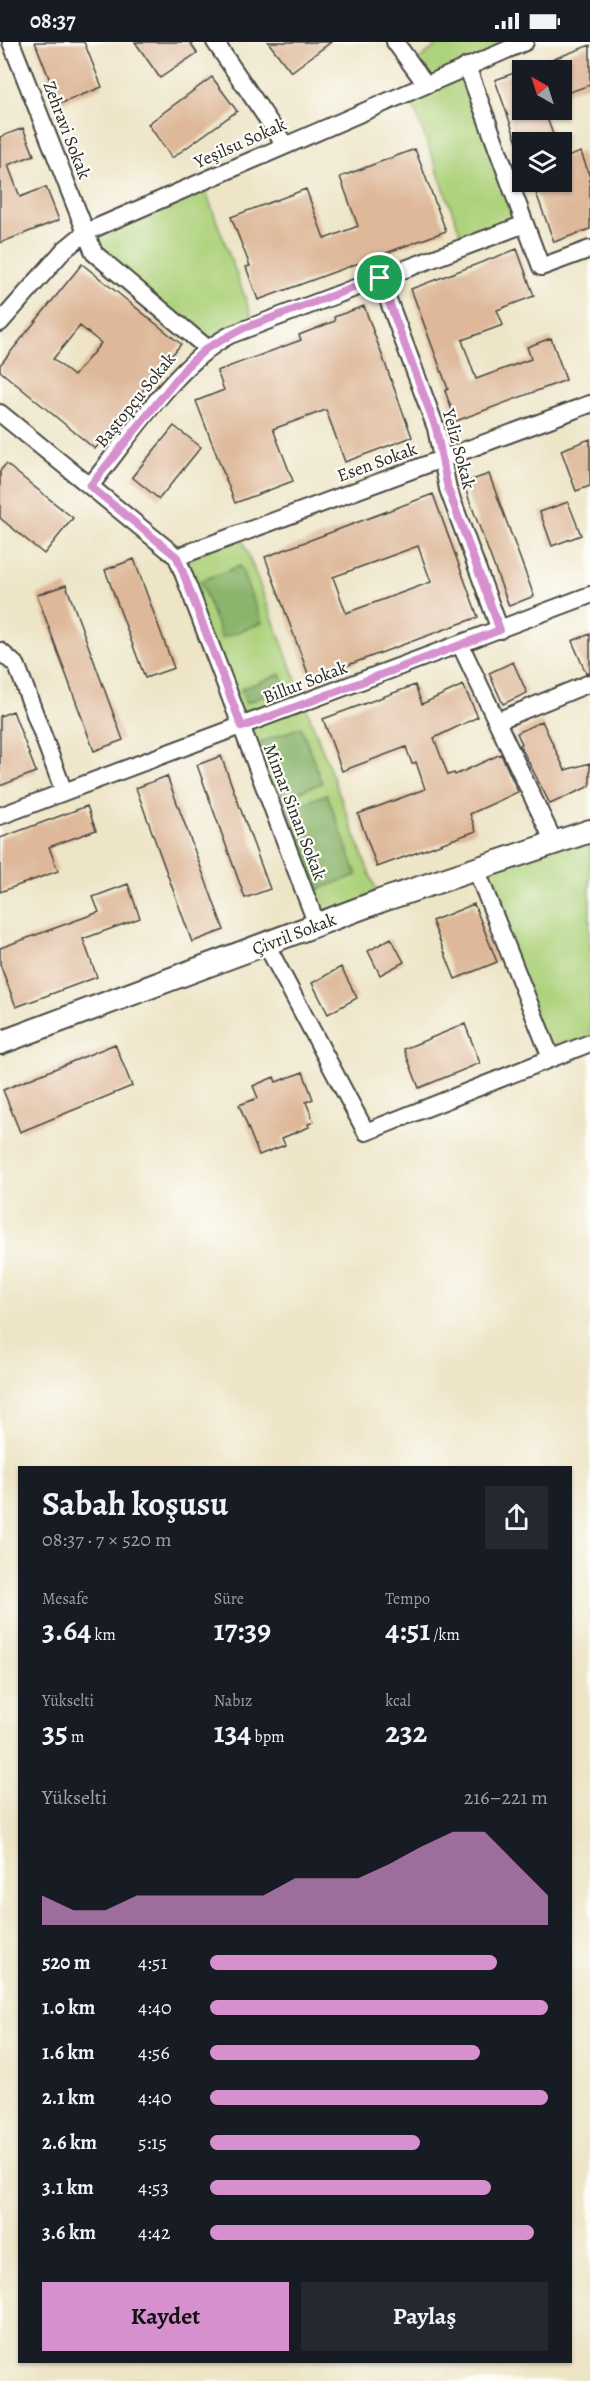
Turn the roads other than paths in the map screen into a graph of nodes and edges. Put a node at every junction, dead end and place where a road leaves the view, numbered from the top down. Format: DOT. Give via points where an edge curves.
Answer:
graph roads {
  1 [pos="11,42"];
  2 [pos="215,42"];
  3 [pos="395,42"];
  4 [pos="525,42"];
  5 [pos="467,66"];
  6 [pos="425,83"];
  7 [pos="285,144"];
  8 [pos="525,224"];
  9 [pos="86,232"];
  10 [pos="590,249"];
  11 [pos="380,278"];
  12 [pos="0,323"];
  13 [pos="207,348"];
  14 [pos="590,404"];
  15 [pos="0,412"];
  16 [pos="442,459"];
  17 [pos="90,486"];
  18 [pos="177,557"];
  19 [pos="590,596"];
  20 [pos="500,630"];
  21 [pos="460,644"];
  22 [pos="0,651"];
  23 [pos="590,683"];
  24 [pos="497,721"];
  25 [pos="242,727"];
  26 [pos="64,792"];
  27 [pos="0,816"];
  28 [pos="590,831"];
  29 [pos="554,842"];
  30 [pos="476,869"];
  31 [pos="317,925"];
  32 [pos="266,944"];
  33 [pos="0,1043"];
  34 [pos="590,1043"];
  35 [pos="551,1058"];
  1 -- 9 [label="street, Zehravi Sokak"];
  2 -- 7 [label="street"];
  3 -- 6 [label="street"];
  4 -- 5 [label="street, Yeşilsu Sokak"];
  5 -- 6 [label="street, Yeşilsu Sokak"];
  5 -- 8 [label="street"];
  6 -- 7 [label="street, Yeşilsu Sokak"];
  7 -- 9 [label="street, Yeşilsu Sokak"];
  8 -- 10 [label="street" via="541,267"];
  8 -- 11 [label="street, Baştopçu Sokak"];
  9 -- 12 [label="street, Yeşilsu Sokak" via="64,250"];
  9 -- 13 [label="street, Zehravi Sokak" via="94,253"];
  11 -- 13 [label="street, Baştopçu Sokak" via="244,328"];
  11 -- 16 [label="street, Yeliz Sokak" via="436,428"];
  13 -- 17 [label="street, Baştopçu Sokak" via="187,366"];
  14 -- 16 [label="street, Esen Sokak"];
  15 -- 17 [label="street, Mimar Sinan Sokak"];
  16 -- 18 [label="street, Esen Sokak"];
  16 -- 20 [label="street, Yeliz Sokak" via="448,489"];
  17 -- 18 [label="street, Mimar Sinan Sokak"];
  18 -- 25 [label="street, Mimar Sinan Sokak"];
  19 -- 20 [label="street, Billur Sokak"];
  20 -- 21 [label="street, Billur Sokak"];
  21 -- 24 [label="street"];
  21 -- 25 [label="street, Billur Sokak"];
  22 -- 26 [label="street" via="17,666"];
  23 -- 24 [label="street"];
  24 -- 29 [label="street"];
  25 -- 26 [label="street, Billur Sokak"];
  25 -- 31 [label="street, Mimar Sinan Sokak"];
  26 -- 27 [label="street, Billur Sokak"];
  28 -- 29 [label="street, Çivril Sokak"];
  29 -- 30 [label="street, Çivril Sokak"];
  30 -- 31 [label="street, Çivril Sokak"];
  30 -- 35 [label="street"];
  31 -- 32 [label="street, Çivril Sokak"];
  32 -- 33 [label="street, Çivril Sokak"];
  32 -- 35 [label="street" via="366,1132"];
  34 -- 35 [label="street"];
}
